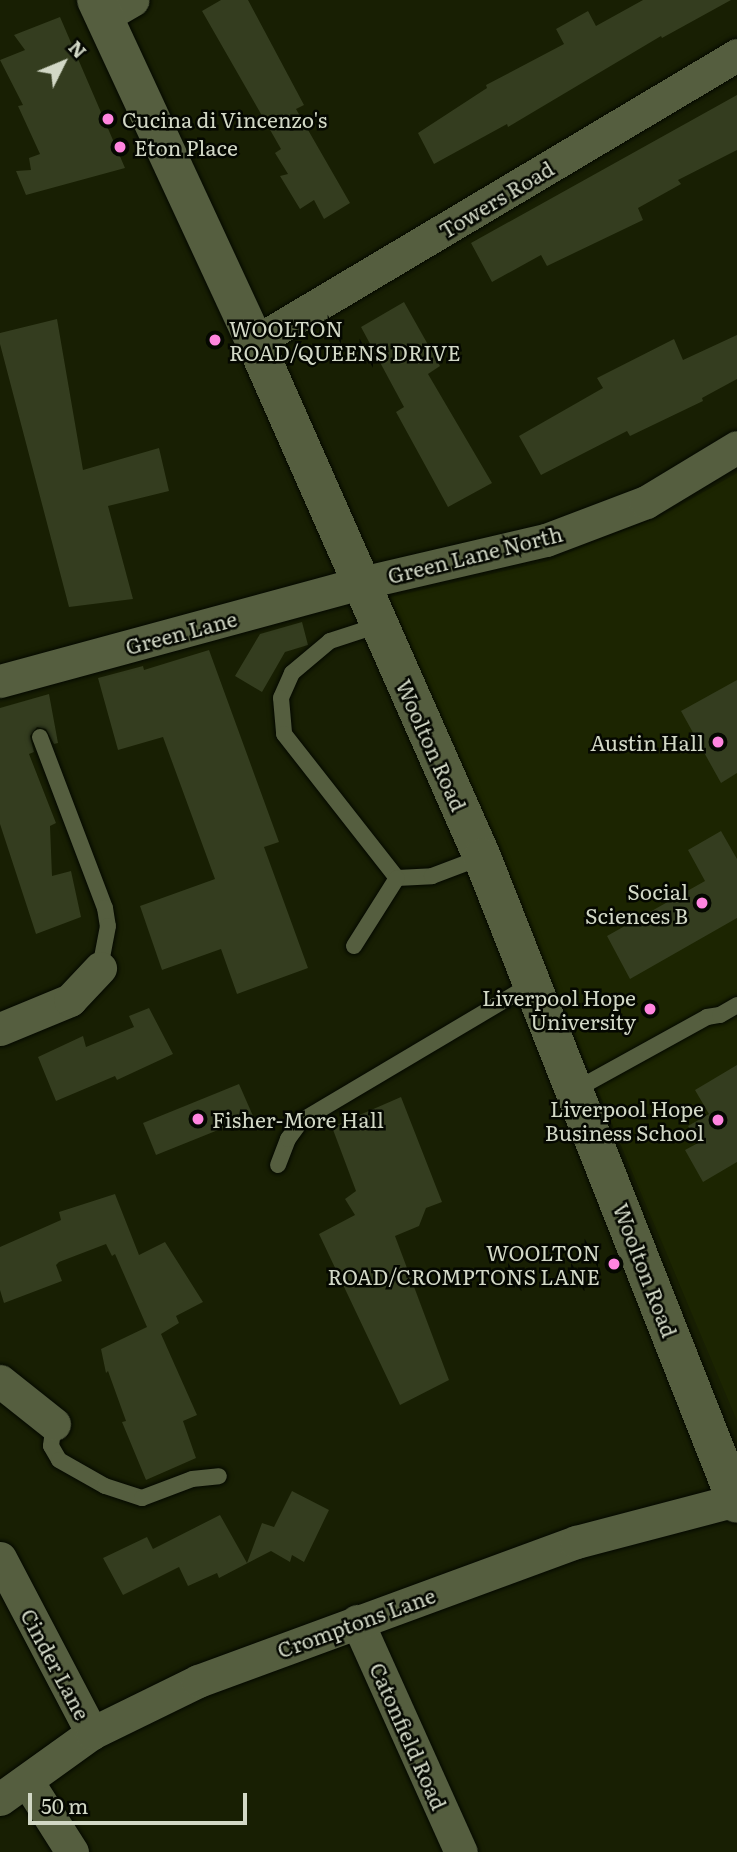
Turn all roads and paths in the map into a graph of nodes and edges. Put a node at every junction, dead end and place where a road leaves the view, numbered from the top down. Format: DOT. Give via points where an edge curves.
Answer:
graph roads {
  1 [pos="111,6"];
  2 [pos="737,55"];
  3 [pos="255,342"];
  4 [pos="737,447"];
  5 [pos="361,583"];
  6 [pos="379,625"];
  7 [pos="0,681"];
  8 [pos="40,737"];
  9 [pos="482,857"];
  10 [pos="397,878"];
  11 [pos="354,946"];
  12 [pos="100,968"];
  13 [pos="532,984"];
  14 [pos="737,1005"];
  15 [pos="0,1029"];
  16 [pos="575,1090"];
  17 [pos="278,1165"];
  18 [pos="0,1381"];
  19 [pos="54,1424"];
  20 [pos="219,1476"];
  21 [pos="736,1501"];
  22 [pos="0,1558"];
  23 [pos="358,1621"];
  24 [pos="92,1733"];
  25 [pos="13,1790"];
  26 [pos="72,1852"];
  27 [pos="461,1852"];
  1 -- 3 [label="street, Woolton Road"];
  2 -- 3 [label="street, Towers Road"];
  3 -- 5 [label="street, Woolton Road"];
  4 -- 5 [label="street, Green Lane North" via="646,502 546,540"];
  5 -- 6 [label="street, Woolton Road"];
  5 -- 7 [label="street, Green Lane"];
  6 -- 9 [label="street, Woolton Road"];
  6 -- 10 [label="lane" via="330,641 305,660 292,673 281,698 280,720 284,733"];
  8 -- 12 [label="lane" via="105,908 108,926"];
  9 -- 10 [label="lane" via="432,876"];
  9 -- 13 [label="street, Woolton Road"];
  10 -- 11 [label="lane"];
  12 -- 15 [label="street" via="70,1000"];
  13 -- 16 [label="street, Woolton Road"];
  13 -- 17 [label="lane" via="301,1121"];
  14 -- 16 [label="lane"];
  16 -- 21 [label="street, Woolton Road"];
  18 -- 19 [label="street"];
  19 -- 20 [label="lane" via="51,1446 59,1460 105,1486 142,1498 192,1479"];
  21 -- 23 [label="street, Cromptons Lane" via="576,1542"];
  22 -- 24 [label="street, Cinder Lane"];
  23 -- 24 [label="street, Cromptons Lane" via="198,1681"];
  23 -- 27 [label="street, Catonfield Road"];
  24 -- 25 [label="street, Cromptons Lane"];
  25 -- 26 [label="street"];
}
